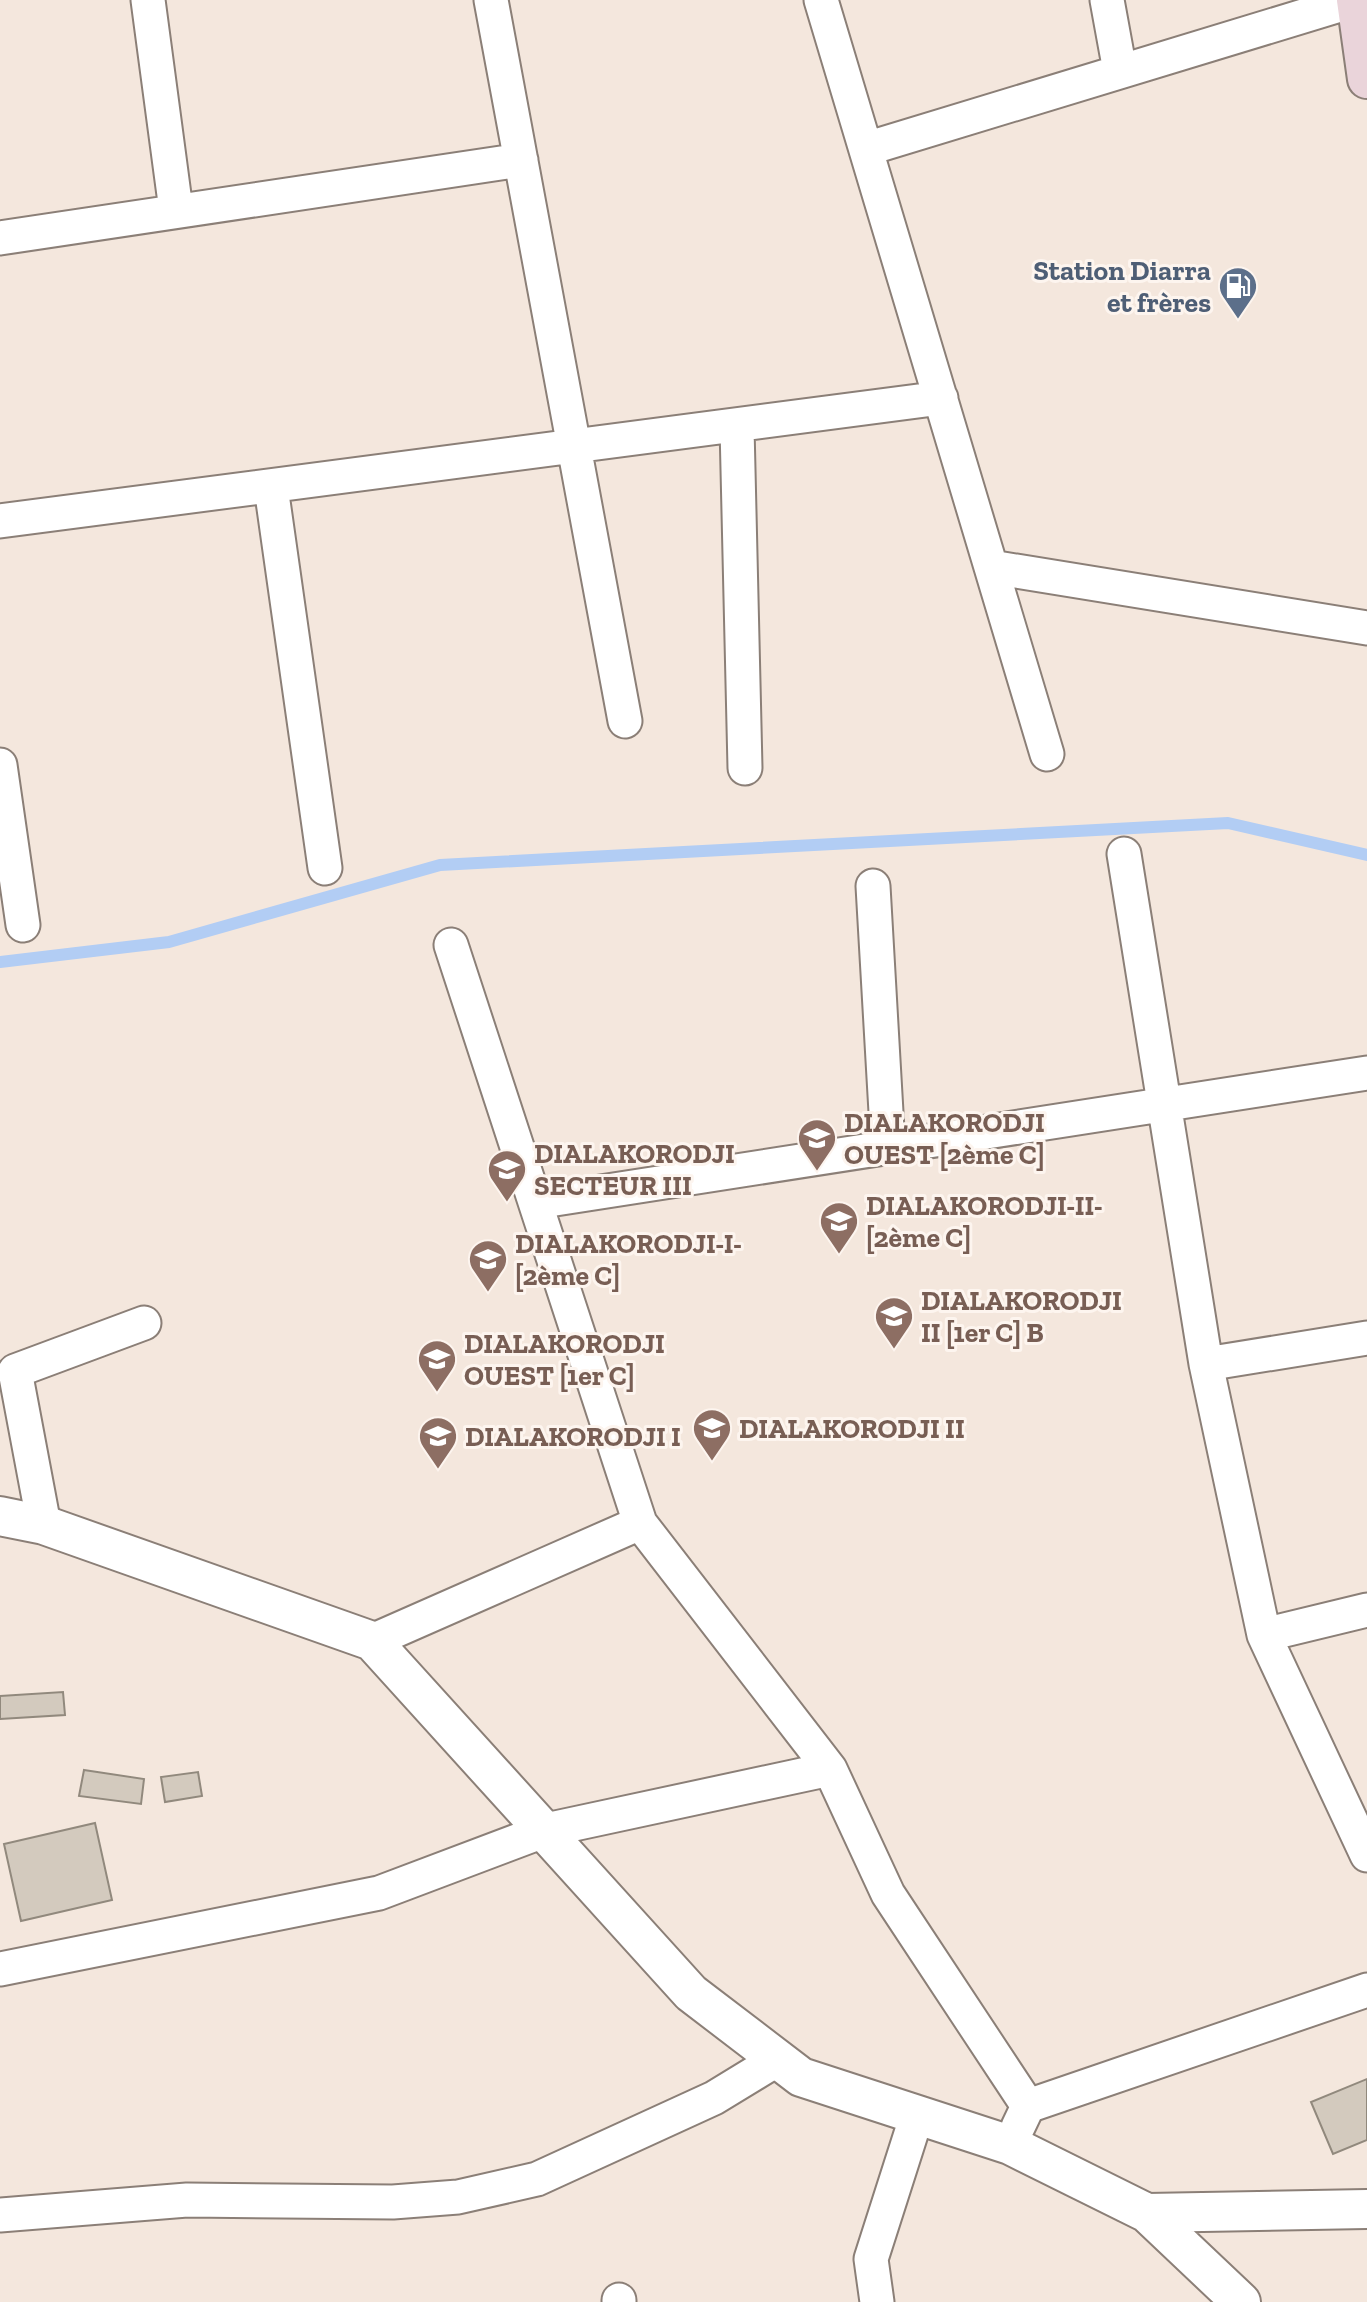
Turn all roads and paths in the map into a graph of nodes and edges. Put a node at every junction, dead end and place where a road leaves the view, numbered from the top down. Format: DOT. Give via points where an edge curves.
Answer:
graph roads {
  1 [pos="148,0"];
  2 [pos="491,0"];
  3 [pos="821,0"];
  4 [pos="1107,0"];
  5 [pos="1356,0"];
  6 [pos="1120,71"];
  7 [pos="1367,79"];
  8 [pos="866,149"];
  9 [pos="521,159"];
  10 [pos="176,210"];
  11 [pos="0,238"];
  12 [pos="941,398"];
  13 [pos="737,427"];
  14 [pos="574,447"];
  15 [pos="271,486"];
  16 [pos="0,521"];
  17 [pos="991,566"];
  18 [pos="1367,628"];
  19 [pos="625,721"];
  20 [pos="1048,754"];
  21 [pos="0,765"];
  22 [pos="745,768"];
  23 [pos="1124,854"];
  24 [pos="325,868"];
  25 [pos="873,886"];
  26 [pos="23,925"];
  27 [pos="451,945"];
  28 [pos="1367,1073"];
  29 [pos="1164,1104"];
  30 [pos="888,1147"];
  31 [pos="536,1202"];
  32 [pos="144,1323"];
  33 [pos="1367,1338"];
  34 [pos="1206,1364"];
  35 [pos="0,1516"];
  36 [pos="640,1523"];
  37 [pos="44,1525"];
  38 [pos="1367,1610"];
  39 [pos="1264,1635"];
  40 [pos="372,1641"];
  41 [pos="830,1769"];
  42 [pos="546,1830"];
  43 [pos="1367,1855"];
  44 [pos="0,1969"];
  45 [pos="1367,1990"];
  46 [pos="778,2059"];
  47 [pos="1028,2106"];
  48 [pos="917,2115"];
  49 [pos="1010,2145"];
  50 [pos="1367,2209"];
  51 [pos="1147,2213"];
  52 [pos="0,2215"];
  53 [pos="877,2302"];
  54 [pos="1241,2302"];
  1 -- 10 [label="street"];
  2 -- 9 [label="street"];
  3 -- 8 [label="street"];
  4 -- 6 [label="street"];
  5 -- 6 [label="street"];
  5 -- 7 [label="main road"];
  6 -- 8 [label="street"];
  8 -- 12 [label="street"];
  9 -- 10 [label="street"];
  9 -- 14 [label="street"];
  10 -- 11 [label="street"];
  12 -- 13 [label="street"];
  12 -- 17 [label="street"];
  13 -- 14 [label="street"];
  13 -- 22 [label="street"];
  14 -- 15 [label="street"];
  14 -- 19 [label="street"];
  15 -- 16 [label="street"];
  15 -- 24 [label="street"];
  17 -- 18 [label="street"];
  17 -- 20 [label="street"];
  21 -- 26 [label="street"];
  23 -- 29 [label="street"];
  25 -- 30 [label="street"];
  27 -- 31 [label="street"];
  28 -- 29 [label="street"];
  29 -- 30 [label="street"];
  29 -- 34 [label="street"];
  30 -- 31 [label="street"];
  31 -- 36 [label="street"];
  32 -- 37 [label="street" via="15,1371"];
  33 -- 34 [label="street"];
  34 -- 39 [label="street"];
  35 -- 37 [label="street"];
  36 -- 40 [label="street"];
  36 -- 41 [label="street"];
  37 -- 40 [label="street"];
  38 -- 39 [label="street"];
  39 -- 43 [label="street"];
  40 -- 42 [label="street"];
  41 -- 42 [label="street"];
  41 -- 47 [label="street" via="888,1894"];
  42 -- 44 [label="street" via="379,1893"];
  42 -- 46 [label="street" via="691,1993"];
  45 -- 47 [label="street"];
  46 -- 48 [label="street" via="801,2077"];
  46 -- 52 [label="street" via="713,2098 537,2179 458,2197 393,2202 187,2200"];
  47 -- 49 [label="street"];
  48 -- 49 [label="street"];
  48 -- 53 [label="street" via="871,2259"];
  49 -- 51 [label="street"];
  50 -- 51 [label="street"];
  51 -- 54 [label="street"];
}
